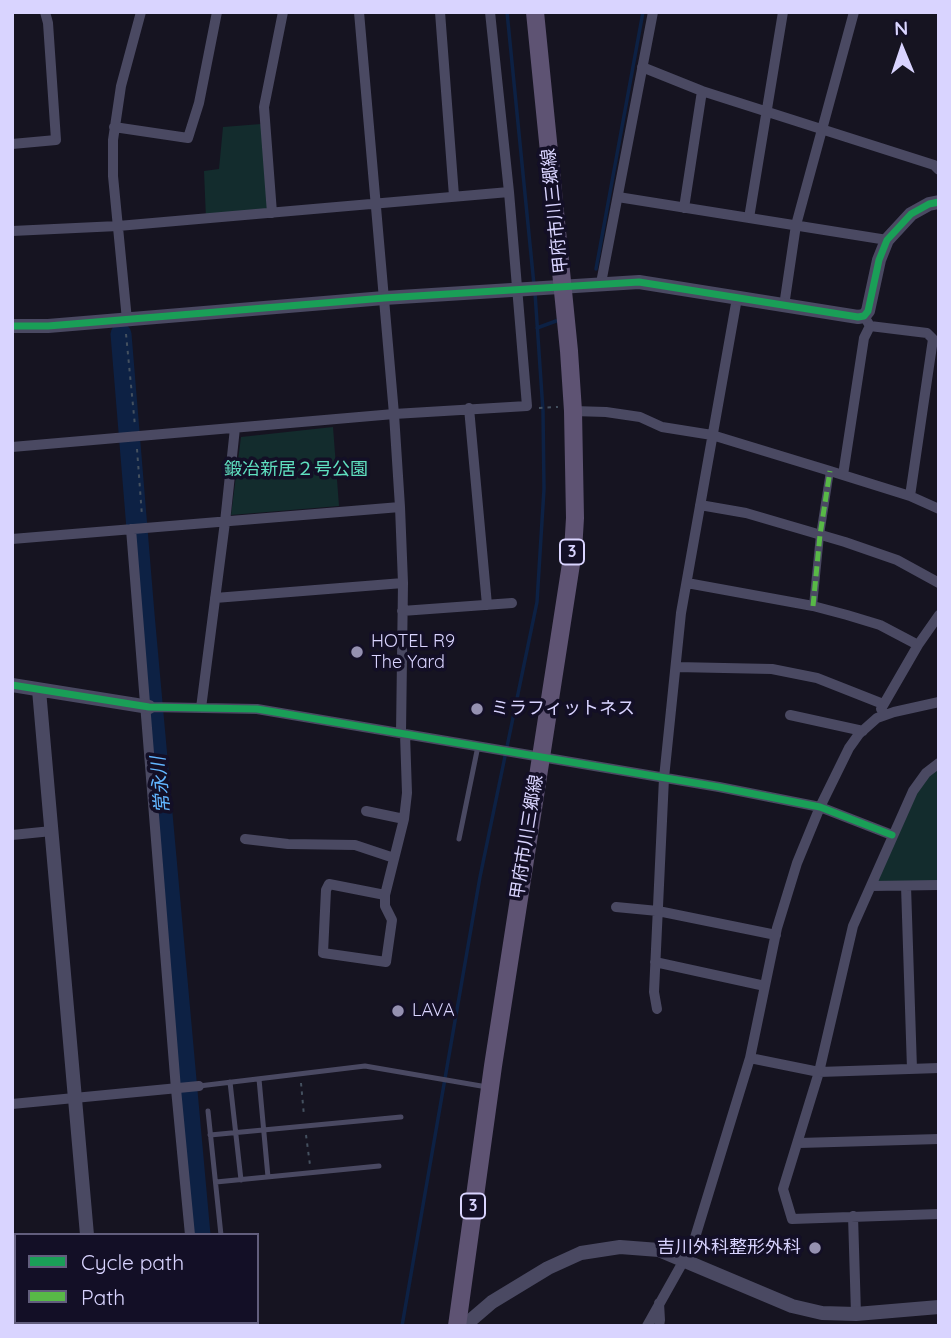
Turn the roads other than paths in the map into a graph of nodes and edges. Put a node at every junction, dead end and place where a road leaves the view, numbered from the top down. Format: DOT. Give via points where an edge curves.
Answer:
graph roads {
  1 [pos="45,12"];
  2 [pos="141,12"];
  3 [pos="217,12"];
  4 [pos="283,12"];
  5 [pos="359,12"];
  6 [pos="440,12"];
  7 [pos="491,12"];
  8 [pos="536,12"];
  9 [pos="653,12"];
  10 [pos="783,12"];
  11 [pos="855,12"];
  12 [pos="642,66"];
  13 [pos="702,91"];
  14 [pos="767,110"];
  15 [pos="114,127"];
  16 [pos="821,131"];
  17 [pos="12,144"];
  18 [pos="939,170"];
  19 [pos="509,192"];
  20 [pos="454,196"];
  21 [pos="618,197"];
  22 [pos="939,202"];
  23 [pos="377,203"];
  24 [pos="684,208"];
  25 [pos="272,213"];
  26 [pos="749,218"];
  27 [pos="796,225"];
  28 [pos="118,226"];
  29 [pos="12,231"];
  30 [pos="887,240"];
  31 [pos="601,283"];
  32 [pos="556,287"];
  33 [pos="519,290"];
  34 [pos="384,298"];
  35 [pos="737,298"];
  36 [pos="784,306"];
  37 [pos="127,320"];
  38 [pos="867,321"];
  39 [pos="12,326"];
  40 [pos="469,408"];
  41 [pos="565,409"];
  42 [pos="394,414"];
  43 [pos="234,428"];
  44 [pos="712,435"];
  45 [pos="12,447"];
  46 [pos="830,471"];
  47 [pos="843,475"];
  48 [pos="910,496"];
  49 [pos="700,505"];
  50 [pos="400,507"];
  51 [pos="939,509"];
  52 [pos="225,522"];
  53 [pos="136,529"];
  54 [pos="820,535"];
  55 [pos="12,539"];
  56 [pos="403,583"];
  57 [pos="687,583"];
  58 [pos="939,583"];
  59 [pos="215,598"];
  60 [pos="512,603"];
  61 [pos="487,605"];
  62 [pos="813,606"];
  63 [pos="402,611"];
  64 [pos="939,615"];
  65 [pos="918,645"];
  66 [pos="676,667"];
  67 [pos="12,685"];
  68 [pos="39,690"];
  69 [pos="939,702"];
  70 [pos="883,704"];
  71 [pos="152,707"];
  72 [pos="201,708"];
  73 [pos="790,715"];
  74 [pos="877,718"];
  75 [pos="863,731"];
  76 [pos="403,734"];
  77 [pos="478,746"];
  78 [pos="531,756"];
  79 [pos="939,763"];
  80 [pos="664,778"];
  81 [pos="820,807"];
  82 [pos="366,811"];
  83 [pos="404,819"];
  84 [pos="52,831"];
  85 [pos="12,835"];
  86 [pos="892,835"];
  87 [pos="245,839"];
  88 [pos="459,839"];
  89 [pos="394,858"];
  90 [pos="939,885"];
  91 [pos="872,886"];
  92 [pos="906,886"];
  93 [pos="385,895"];
  94 [pos="616,907"];
  95 [pos="658,911"];
  96 [pos="776,935"];
  97 [pos="655,962"];
  98 [pos="765,986"];
  99 [pos="657,1009"];
  100 [pos="750,1058"];
  101 [pos="939,1068"];
  102 [pos="912,1069"];
  103 [pos="820,1072"];
  104 [pos="259,1079"];
  105 [pos="230,1082"];
  106 [pos="199,1086"];
  107 [pos="490,1087"];
  108 [pos="176,1089"];
  109 [pos="75,1098"];
  110 [pos="12,1104"];
  111 [pos="208,1111"];
  112 [pos="401,1117"];
  113 [pos="264,1129"];
  114 [pos="235,1132"];
  115 [pos="210,1135"];
  116 [pos="939,1139"];
  117 [pos="799,1143"];
  118 [pos="379,1166"];
  119 [pos="268,1177"];
  120 [pos="241,1180"];
  121 [pos="216,1182"];
  122 [pos="939,1214"];
  123 [pos="853,1216"];
  124 [pos="87,1233"];
  125 [pos="190,1233"];
  126 [pos="221,1233"];
  127 [pos="683,1261"];
  128 [pos="659,1303"];
  129 [pos="939,1307"];
  130 [pos="861,1318"];
  131 [pos="457,1326"];
  132 [pos="464,1326"];
  133 [pos="647,1326"];
  134 [pos="659,1326"];
  1 -- 17 [label="street" via="56,140"];
  2 -- 15 [label="street"];
  3 -- 15 [label="street" via="188,138"];
  4 -- 25 [label="street" via="264,107"];
  5 -- 23 [label="street"];
  6 -- 20 [label="street"];
  7 -- 19 [label="street"];
  8 -- 32 [label="main road, 甲府市川三郷線 / 3"];
  9 -- 12 [label="street"];
  10 -- 14 [label="street"];
  11 -- 16 [label="street"];
  12 -- 13 [label="street"];
  12 -- 21 [label="street"];
  13 -- 14 [label="street"];
  13 -- 24 [label="street"];
  14 -- 16 [label="street"];
  14 -- 26 [label="street"];
  15 -- 28 [label="street"];
  16 -- 18 [label="street"];
  16 -- 27 [label="street"];
  19 -- 20 [label="street"];
  19 -- 33 [label="street"];
  20 -- 23 [label="street"];
  21 -- 24 [label="street"];
  21 -- 31 [label="street"];
  22 -- 30 [label="street" via="911,214"];
  23 -- 25 [label="street"];
  23 -- 34 [label="street"];
  24 -- 26 [label="street"];
  25 -- 28 [label="street"];
  26 -- 27 [label="street"];
  27 -- 30 [label="street"];
  27 -- 36 [label="street"];
  28 -- 29 [label="street"];
  28 -- 37 [label="street"];
  30 -- 38 [label="street"];
  31 -- 32 [label="street"];
  31 -- 35 [label="street" via="639,282"];
  32 -- 33 [label="street"];
  32 -- 41 [label="main road, 甲府市川三郷線 / 3"];
  33 -- 34 [label="street"];
  33 -- 40 [label="street" via="527,406"];
  34 -- 37 [label="street"];
  34 -- 42 [label="street"];
  35 -- 36 [label="street"];
  35 -- 44 [label="street"];
  36 -- 38 [label="street"];
  37 -- 39 [label="street"];
  38 -- 47 [label="street"];
  38 -- 48 [label="street" via="927,333 933,339"];
  40 -- 42 [label="street"];
  40 -- 61 [label="street"];
  41 -- 44 [label="street" via="640,417 662,427"];
  41 -- 78 [label="main road, 甲府市川三郷線 / 3" via="576,488 573,551"];
  42 -- 43 [label="street"];
  42 -- 50 [label="street"];
  43 -- 45 [label="street"];
  43 -- 52 [label="street"];
  44 -- 46 [label="street"];
  44 -- 49 [label="street"];
  46 -- 47 [label="street"];
  46 -- 54 [label="street"];
  47 -- 48 [label="street"];
  48 -- 51 [label="street"];
  49 -- 54 [label="street"];
  49 -- 57 [label="street"];
  50 -- 52 [label="street"];
  50 -- 56 [label="street"];
  52 -- 53 [label="street"];
  52 -- 59 [label="street"];
  53 -- 55 [label="street"];
  53 -- 71 [label="street"];
  54 -- 58 [label="street" via="897,560"];
  54 -- 62 [label="street"];
  56 -- 59 [label="street"];
  56 -- 63 [label="street"];
  57 -- 62 [label="street"];
  57 -- 66 [label="street"];
  59 -- 72 [label="street"];
  60 -- 61 [label="street"];
  61 -- 63 [label="street"];
  62 -- 65 [label="street" via="880,625"];
  63 -- 76 [label="street"];
  64 -- 65 [label="street"];
  65 -- 70 [label="street"];
  66 -- 70 [label="street" via="772,669 817,678"];
  66 -- 80 [label="street"];
  67 -- 68 [label="street"];
  68 -- 71 [label="street"];
  68 -- 84 [label="street"];
  69 -- 74 [label="street"];
  70 -- 74 [label="street"];
  71 -- 72 [label="street"];
  71 -- 108 [label="street"];
  72 -- 76 [label="street" via="257,709"];
  73 -- 75 [label="street"];
  74 -- 75 [label="street"];
  75 -- 81 [label="street" via="849,748"];
  76 -- 77 [label="street"];
  76 -- 83 [label="street"];
  77 -- 78 [label="street"];
  77 -- 88 [label="lane"];
  78 -- 80 [label="street"];
  78 -- 107 [label="main road, 甲府市川三郷線 / 3"];
  79 -- 86 [label="street" via="913,791"];
  80 -- 81 [label="street"];
  80 -- 95 [label="street"];
  81 -- 86 [label="street"];
  81 -- 96 [label="street" via="797,863"];
  82 -- 83 [label="street"];
  83 -- 89 [label="street"];
  84 -- 85 [label="street"];
  84 -- 109 [label="street"];
  86 -- 91 [label="street"];
  87 -- 89 [label="street" via="355,845"];
  89 -- 93 [label="street"];
  90 -- 92 [label="street"];
  91 -- 92 [label="street"];
  91 -- 103 [label="street" via="853,926"];
  92 -- 102 [label="street"];
  93 -- 93 [label="street" via="329,884 323,953 386,962 392,920"];
  94 -- 95 [label="street"];
  95 -- 96 [label="street"];
  95 -- 97 [label="street"];
  96 -- 98 [label="street"];
  97 -- 98 [label="street"];
  97 -- 99 [label="street"];
  98 -- 100 [label="street"];
  100 -- 103 [label="street"];
  100 -- 127 [label="street" via="693,1244"];
  101 -- 102 [label="street"];
  102 -- 103 [label="street"];
  103 -- 117 [label="street"];
  104 -- 105 [label="lane"];
  104 -- 107 [label="lane" via="365,1066"];
  104 -- 113 [label="lane"];
  105 -- 106 [label="lane"];
  105 -- 114 [label="lane"];
  106 -- 108 [label="street"];
  107 -- 131 [label="main road, 甲府市川三郷線 / 3"];
  108 -- 109 [label="street"];
  108 -- 125 [label="street"];
  109 -- 110 [label="street"];
  109 -- 124 [label="street"];
  111 -- 115 [label="lane"];
  112 -- 113 [label="lane"];
  113 -- 114 [label="lane"];
  113 -- 119 [label="lane"];
  114 -- 115 [label="lane"];
  114 -- 120 [label="lane"];
  115 -- 121 [label="lane"];
  116 -- 117 [label="street"];
  117 -- 123 [label="street" via="783,1189 792,1219"];
  118 -- 119 [label="lane"];
  119 -- 120 [label="lane"];
  120 -- 121 [label="lane"];
  121 -- 126 [label="lane"];
  122 -- 123 [label="street"];
  123 -- 130 [label="street"];
  127 -- 128 [label="street"];
  127 -- 130 [label="street" via="792,1306"];
  127 -- 132 [label="street" via="659,1250 620,1247 581,1253 520,1284"];
  128 -- 133 [label="street"];
  128 -- 134 [label="street"];
  129 -- 130 [label="street"];
}
